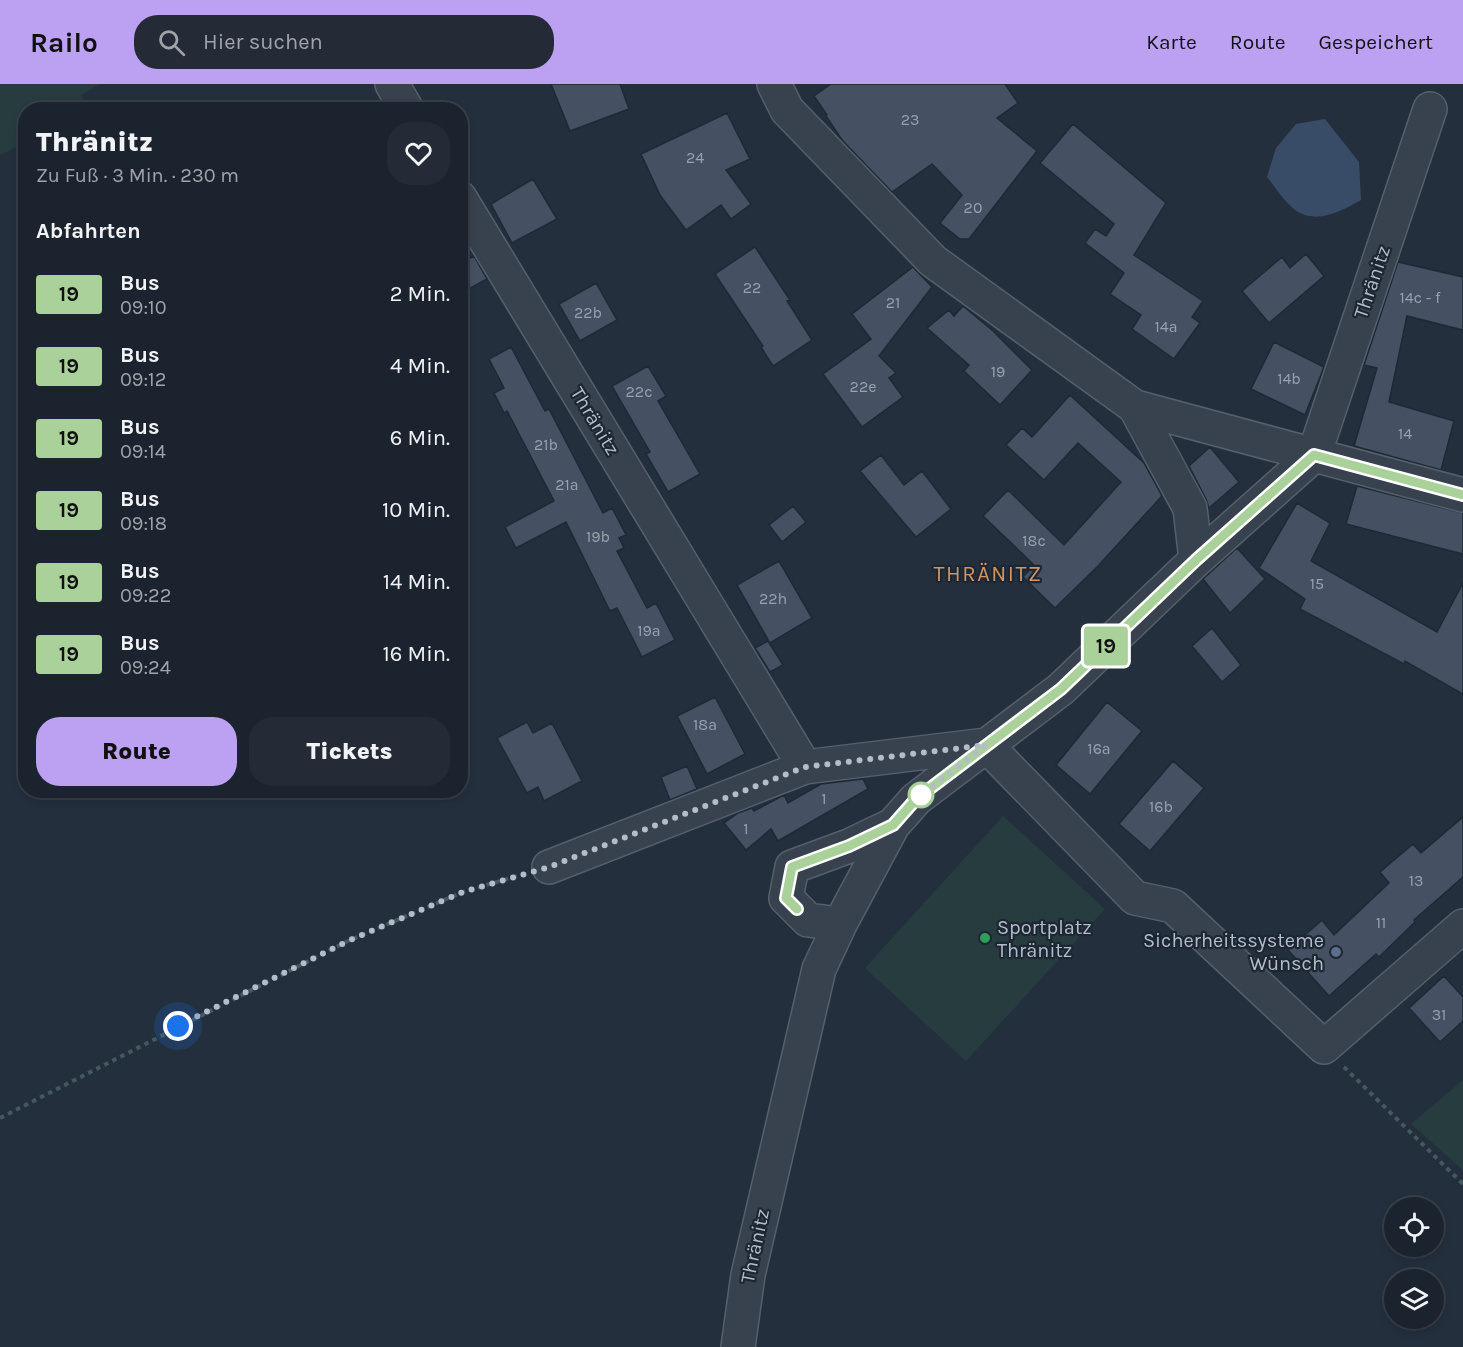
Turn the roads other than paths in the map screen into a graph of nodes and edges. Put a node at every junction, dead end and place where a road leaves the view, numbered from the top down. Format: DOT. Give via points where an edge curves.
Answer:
graph roads {
  1 [pos="392,84"];
  2 [pos="774,84"];
  3 [pos="402,102"];
  4 [pos="1430,109"];
  5 [pos="468,211"];
  6 [pos="1135,407"];
  7 [pos="1314,455"];
  8 [pos="1463,495"];
  9 [pos="1196,560"];
  10 [pos="986,745"];
  11 [pos="805,767"];
  12 [pos="893,825"];
  13 [pos="549,867"];
  14 [pos="840,924"];
  15 [pos="1463,926"];
  16 [pos="738,1347"];
  1 -- 3 [label="street"];
  2 -- 6 [label="street" via="788,110 933,261"];
  4 -- 7 [label="street, Thränitz"];
  5 -- 11 [label="street, Thränitz"];
  6 -- 7 [label="street"];
  6 -- 9 [label="street" via="1190,508"];
  7 -- 8 [label="street"];
  7 -- 9 [label="street, Thränitz"];
  9 -- 10 [label="street, Thränitz" via="1061,689"];
  10 -- 11 [label="street, Thränitz"];
  10 -- 12 [label="street, Thränitz" via="916,799"];
  10 -- 15 [label="street" via="1135,898 1173,906 1324,1047"];
  11 -- 13 [label="street, Thränitz"];
  12 -- 14 [label="street, Thränitz"];
  12 -- 14 [label="street" via="792,867 786,898 808,920"];
  14 -- 16 [label="street, Thränitz" via="819,969 748,1275"];
}
